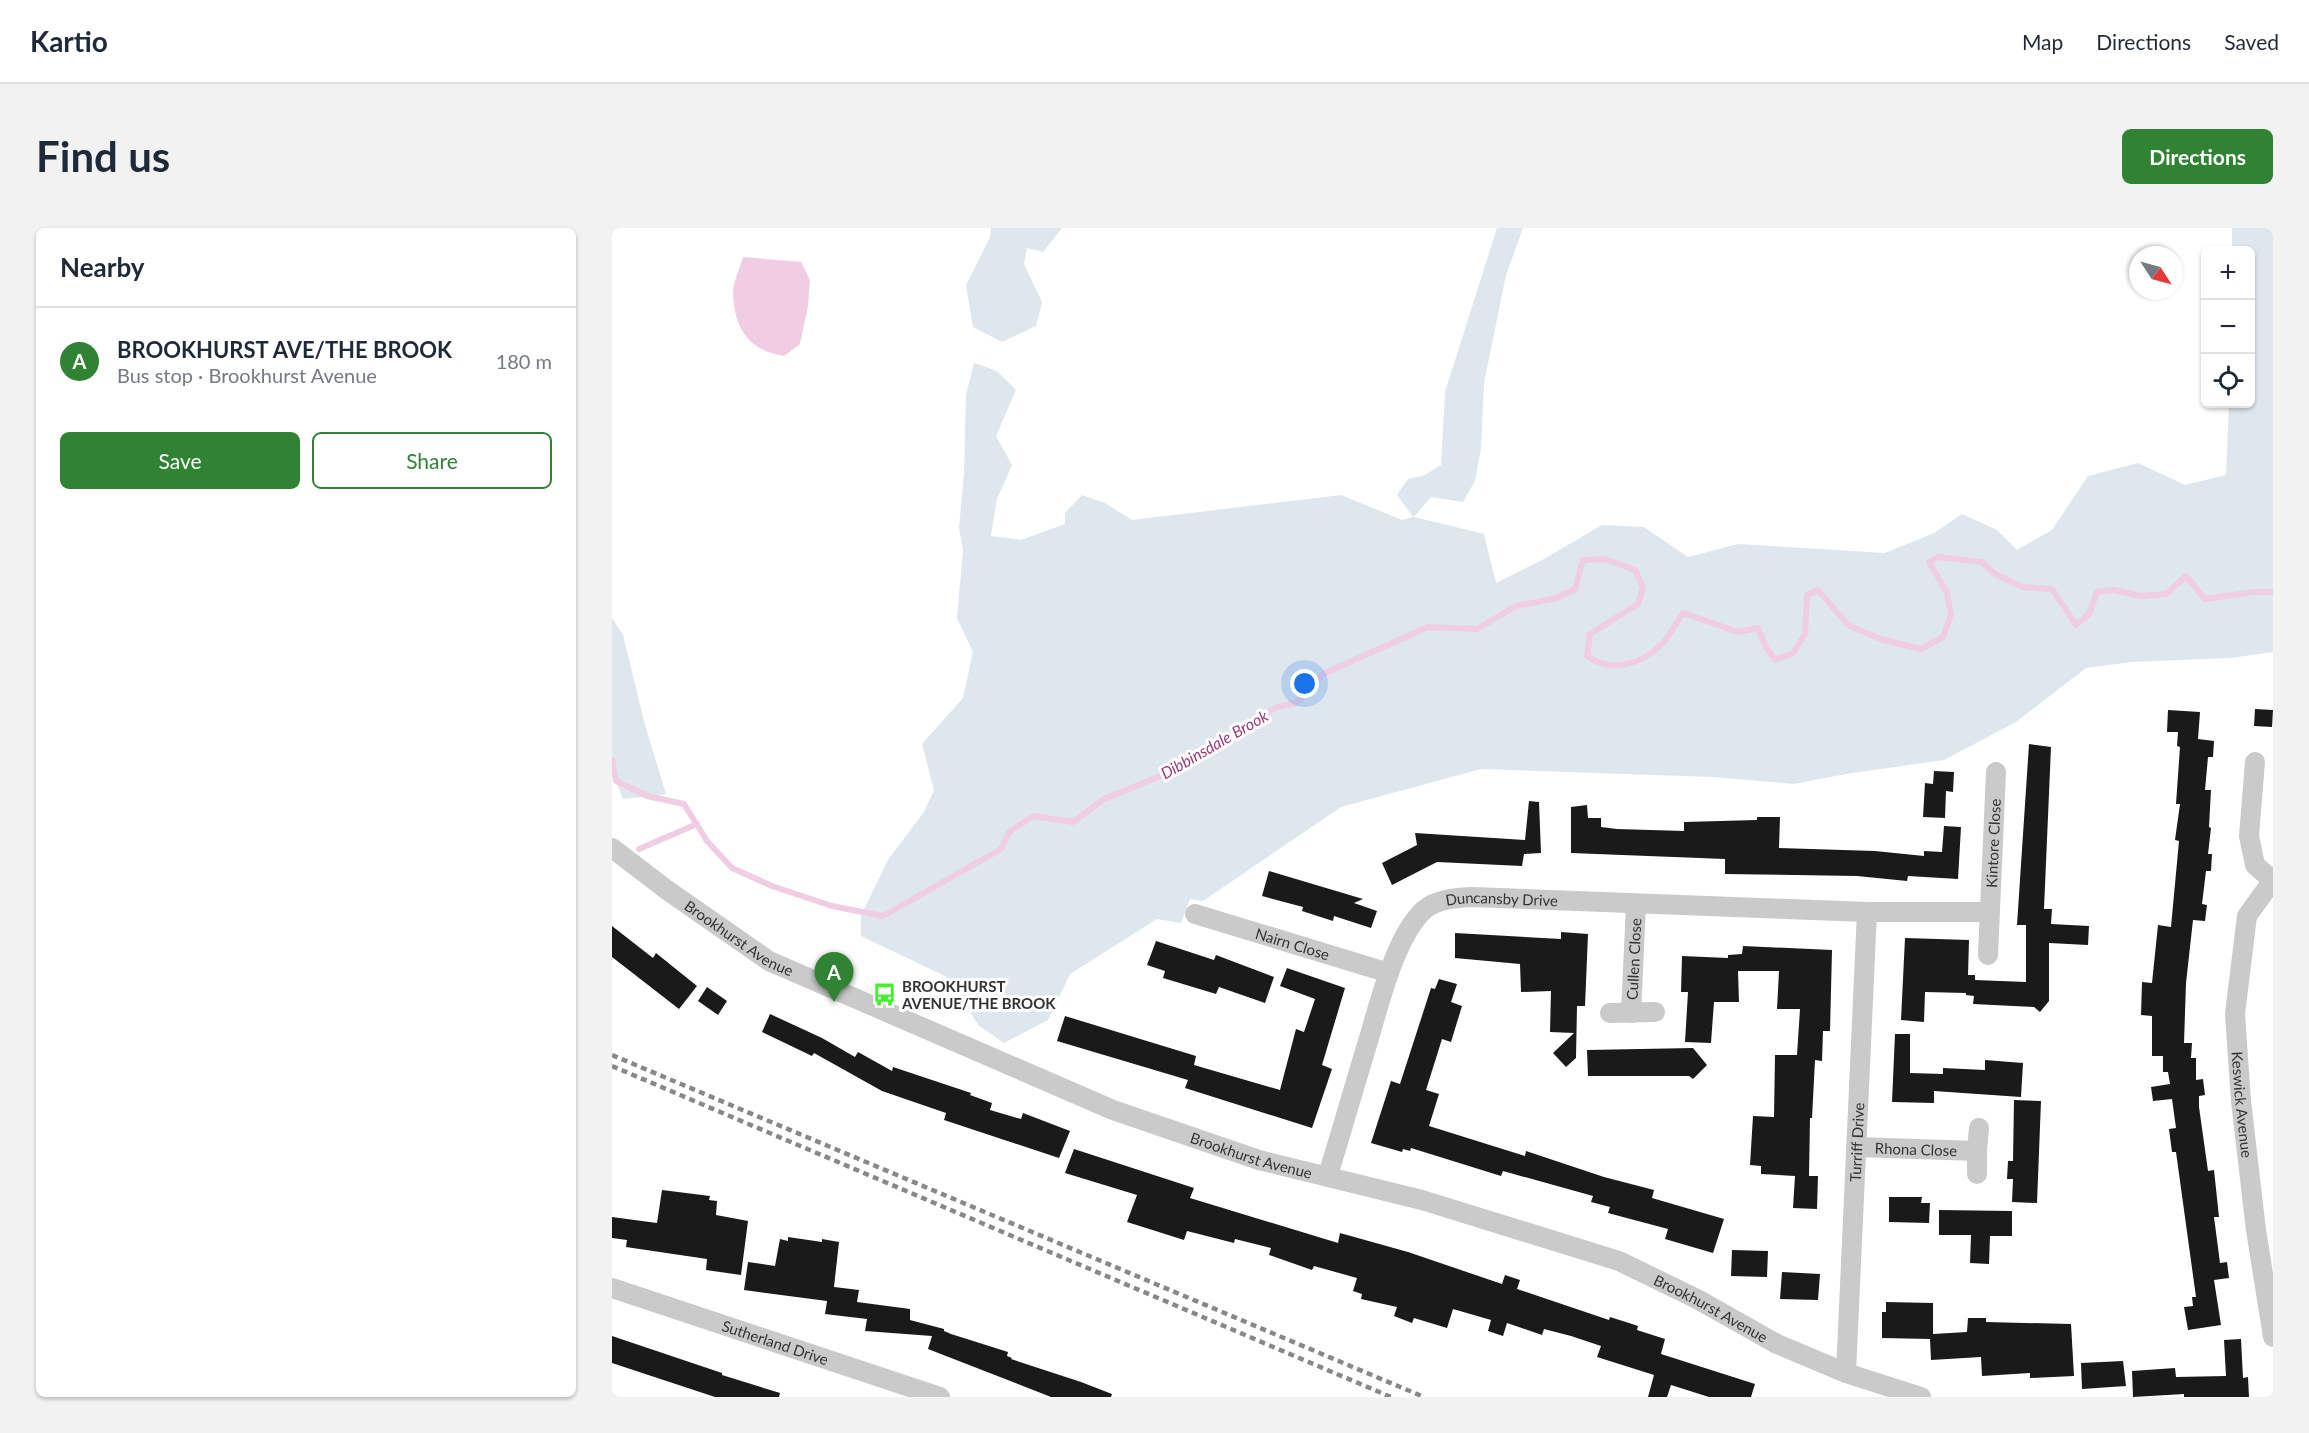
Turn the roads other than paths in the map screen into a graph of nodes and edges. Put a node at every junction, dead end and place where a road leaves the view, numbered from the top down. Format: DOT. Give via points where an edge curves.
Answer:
graph roads {
  1 [pos="2255,762"];
  2 [pos="1996,772"];
  3 [pos="612,848"];
  4 [pos="2272,880"];
  5 [pos="1636,905"];
  6 [pos="1867,912"];
  7 [pos="1989,912"];
  8 [pos="1195,914"];
  9 [pos="1988,955"];
  10 [pos="1389,973"];
  11 [pos="1656,1012"];
  12 [pos="1610,1013"];
  13 [pos="1631,1013"];
  14 [pos="1979,1128"];
  15 [pos="1856,1147"];
  16 [pos="1977,1151"];
  17 [pos="1977,1174"];
  18 [pos="1328,1175"];
  19 [pos="612,1288"];
  20 [pos="2273,1337"];
  21 [pos="1846,1373"];
  22 [pos="940,1397"];
  23 [pos="1921,1397"];
  1 -- 4 [label="street, Keswick Avenue" via="2249,836 2255,865"];
  2 -- 7 [label="street, Kintore Close"];
  3 -- 18 [label="street, Brookhurst Avenue" via="769,961 1113,1110 1259,1160"];
  4 -- 20 [label="street, Keswick Avenue" via="2247,916 2235,1014 2242,1113"];
  5 -- 6 [label="street, Duncansby Drive"];
  5 -- 10 [label="street, Duncansby Drive" via="1448,899 1425,909 1404,939"];
  5 -- 13 [label="street, Cullen Close"];
  6 -- 7 [label="street"];
  6 -- 15 [label="street, Turriff Drive"];
  7 -- 9 [label="street, Kintore Close"];
  8 -- 10 [label="street, Nairn Close"];
  10 -- 18 [label="street, Duncansby Drive"];
  11 -- 13 [label="street, Cullen Close"];
  12 -- 13 [label="street, Cullen Close"];
  14 -- 16 [label="street, Rhona Close"];
  15 -- 16 [label="street, Rhona Close"];
  15 -- 21 [label="street, Turriff Drive"];
  16 -- 17 [label="street, Rhona Close"];
  18 -- 21 [label="street, Brookhurst Avenue" via="1444,1206 1619,1261 1778,1344"];
  19 -- 22 [label="street, Sutherland Drive"];
  21 -- 23 [label="street, Brookhurst Avenue"];
}
